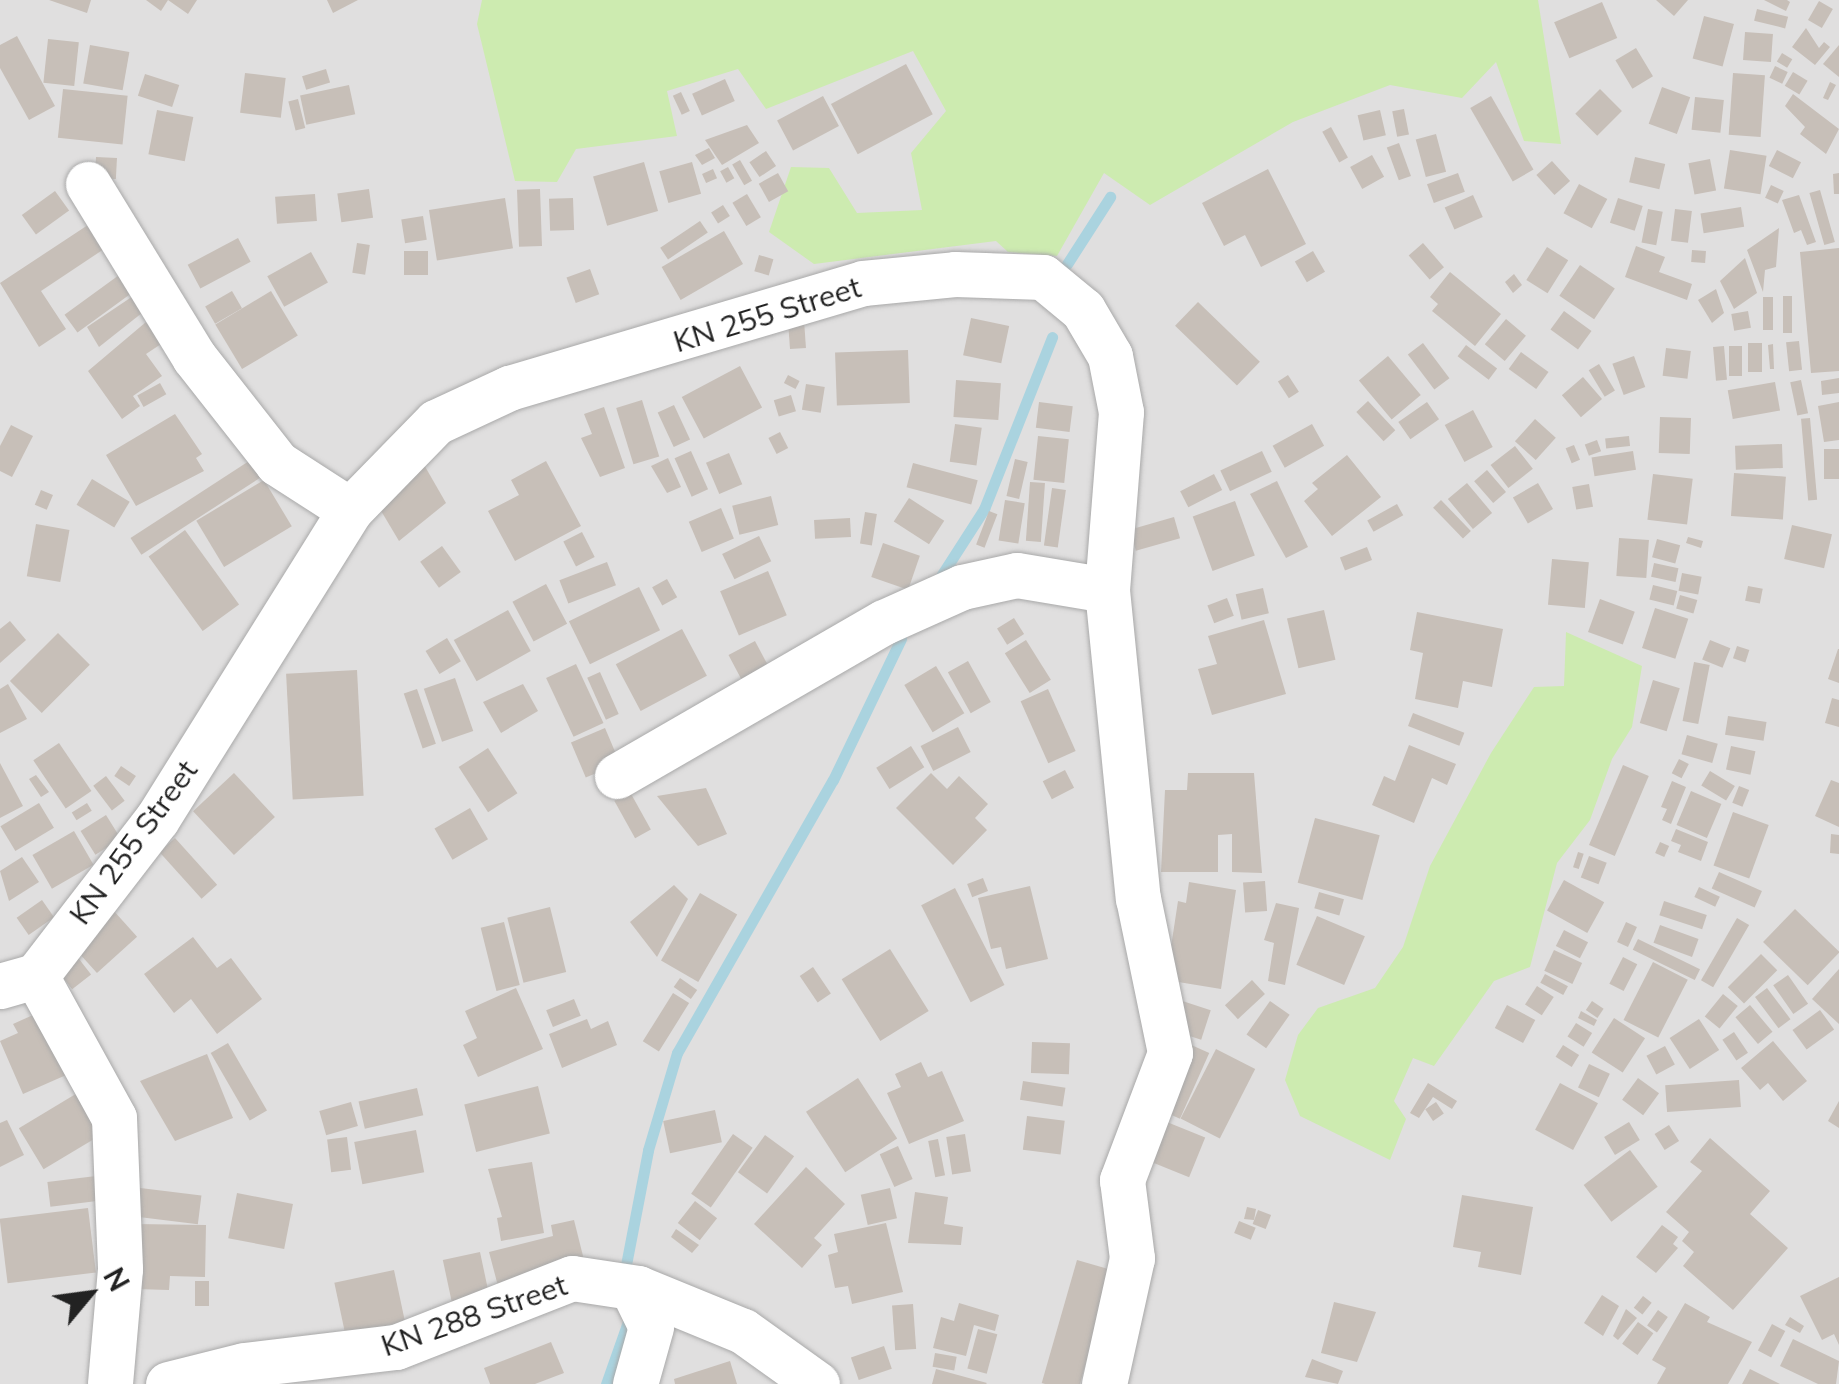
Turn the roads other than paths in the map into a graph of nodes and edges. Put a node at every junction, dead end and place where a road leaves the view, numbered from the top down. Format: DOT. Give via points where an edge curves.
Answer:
graph roads {
  1 [pos="88,184"];
  2 [pos="350,510"];
  3 [pos="1107,590"];
  4 [pos="617,776"];
  5 [pos="18,981"];
  6 [pos="632,1288"];
  7 [pos="110,1384"];
  8 [pos="168,1384"];
  9 [pos="635,1384"];
  10 [pos="817,1384"];
  11 [pos="1104,1384"];
  1 -- 2 [label="street" via="194,357 277,463"];
  2 -- 3 [label="street, KN 255 Street" via="436,422 509,388 863,283 955,274 1043,278 1083,310 1110,356 1121,412"];
  2 -- 5 [label="street, KN 255 Street" via="158,819"];
  3 -- 4 [label="street" via="1017,575 962,587 884,622"];
  3 -- 11 [label="street, KN 255 Street" via="1138,898 1170,1053 1122,1180 1132,1258"];
  5 -- 7 [label="street" via="114,1118 120,1269"];
  6 -- 8 [label="street, KN 288 Street" via="572,1278 396,1347 244,1365"];
  6 -- 9 [label="street" via="651,1327"];
  6 -- 10 [label="street, KN 288 Street" via="743,1331"];
}
